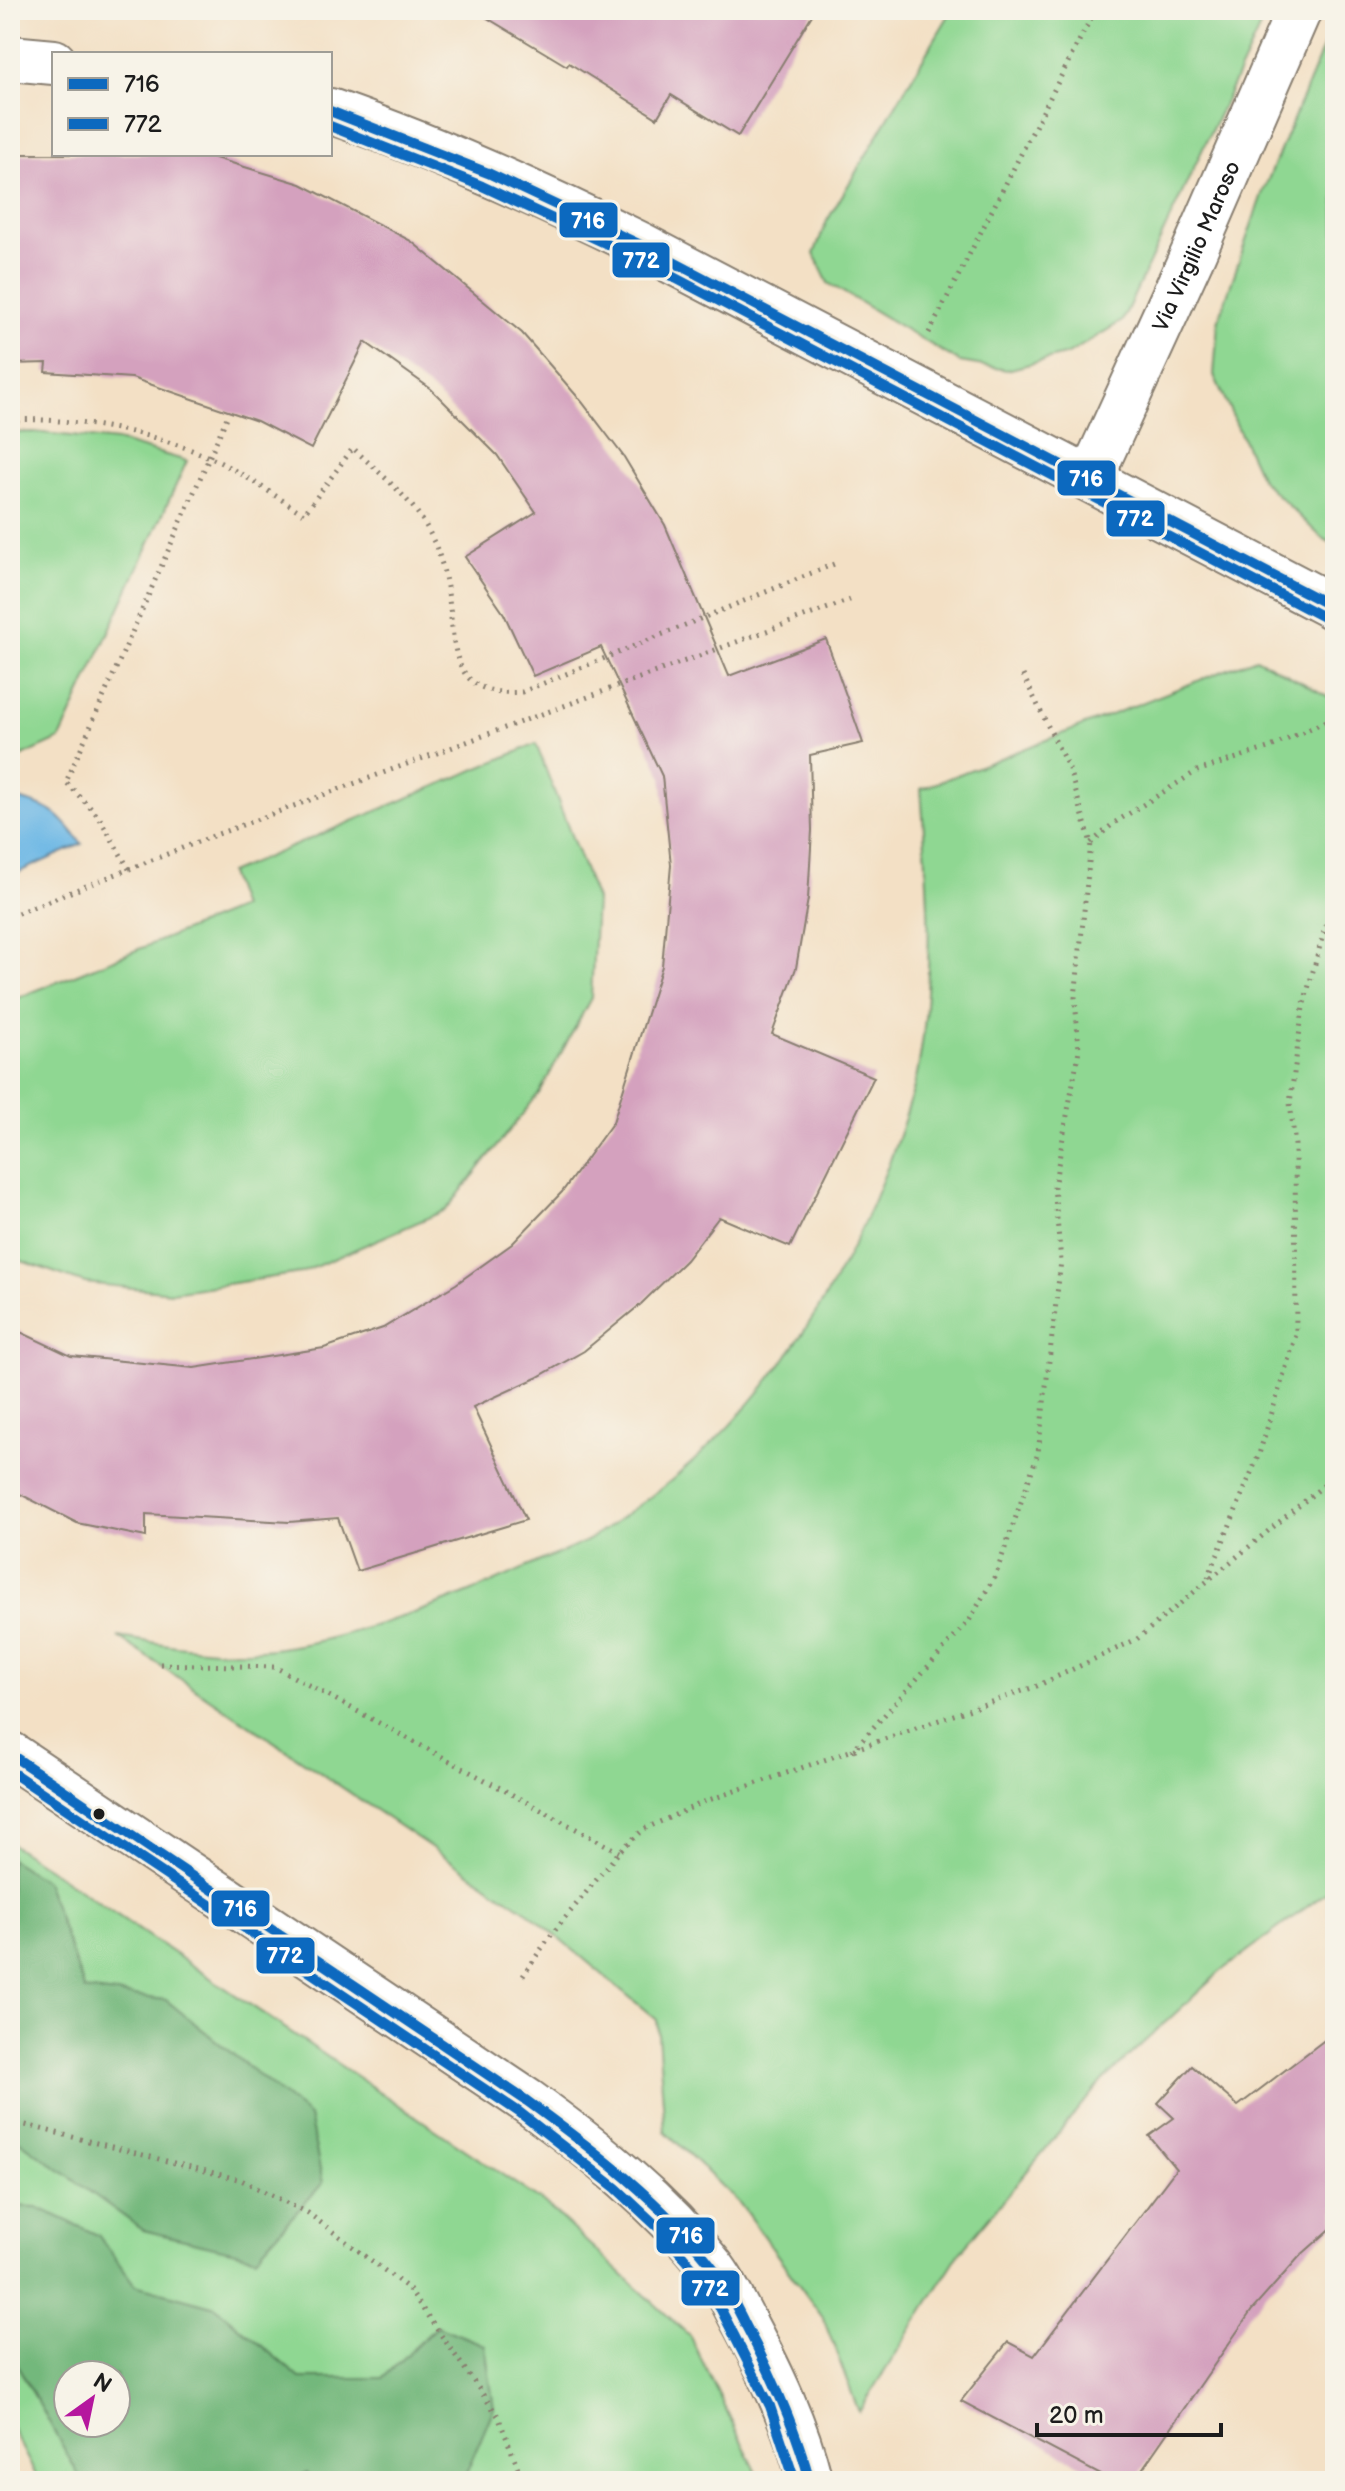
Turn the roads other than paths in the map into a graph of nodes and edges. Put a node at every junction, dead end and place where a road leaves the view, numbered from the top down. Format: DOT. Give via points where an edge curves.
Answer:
graph roads {
  1 [pos="1299,10"];
  2 [pos="10,58"];
  3 [pos="52,62"];
  4 [pos="332,112"];
  5 [pos="1090,479"];
  6 [pos="1335,608"];
  7 [pos="10,1754"];
  8 [pos="810,2481"];
  1 -- 5 [label="street, Via Virgilio Maroso"];
  2 -- 3 [label="street"];
  4 -- 5 [label="street" via="535,193"];
  5 -- 6 [label="street"];
  7 -- 8 [label="street" via="527,2101 658,2208 733,2299 783,2398"];
}
